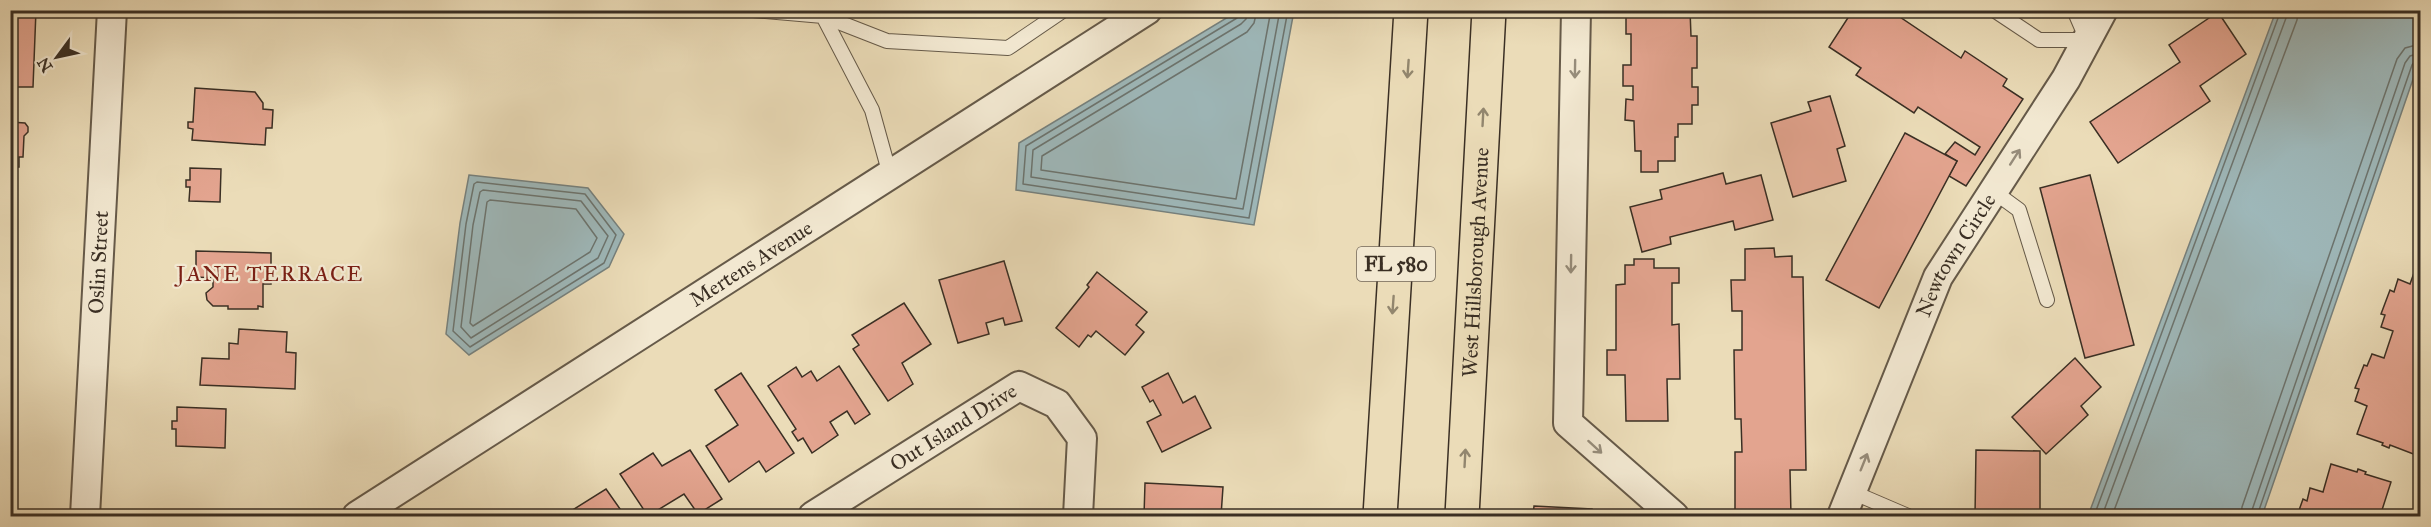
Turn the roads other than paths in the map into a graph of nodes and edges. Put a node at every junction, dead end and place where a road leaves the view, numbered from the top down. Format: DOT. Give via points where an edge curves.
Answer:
graph roads {
  1 [pos="112,10"];
  2 [pos="753,10"];
  3 [pos="1064,10"];
  4 [pos="1147,10"];
  5 [pos="1412,10"];
  6 [pos="1489,10"];
  7 [pos="1576,10"];
  8 [pos="1994,10"];
  9 [pos="2074,10"];
  10 [pos="2103,10"];
  11 [pos="823,13"];
  12 [pos="2087,40"];
  13 [pos="890,175"];
  14 [pos="1993,191"];
  15 [pos="2047,300"];
  16 [pos="1847,504"];
  17 [pos="85,516"];
  18 [pos="357,516"];
  19 [pos="813,516"];
  20 [pos="1078,516"];
  21 [pos="1380,516"];
  22 [pos="1462,516"];
  23 [pos="1674,516"];
  24 [pos="1908,516"];
  1 -- 17 [label="street, Oslin Street"];
  2 -- 11 [label="lane"];
  3 -- 11 [label="lane" via="1008,48 887,41"];
  4 -- 13 [label="street, Mertens Avenue"];
  5 -- 21 [label="main road, FL 580, one-way"];
  22 -- 6 [label="main road, West Hillsborough Avenue, one-way"];
  7 -- 23 [label="street, one-way" via="1568,423"];
  8 -- 12 [label="lane" via="2038,40"];
  9 -- 12 [label="lane"];
  10 -- 12 [label="street, Newtown Circle"];
  11 -- 13 [label="lane" via="872,110"];
  14 -- 12 [label="street, Newtown Circle, one-way" via="2066,80"];
  13 -- 18 [label="street, Mertens Avenue"];
  14 -- 15 [label="lane" via="2019,210"];
  16 -- 14 [label="street, Newtown Circle, one-way" via="1938,277"];
  16 -- 24 [label="lane"];
  19 -- 20 [label="street, Out Island Drive" via="1019,386 1057,404 1082,438"];
}
